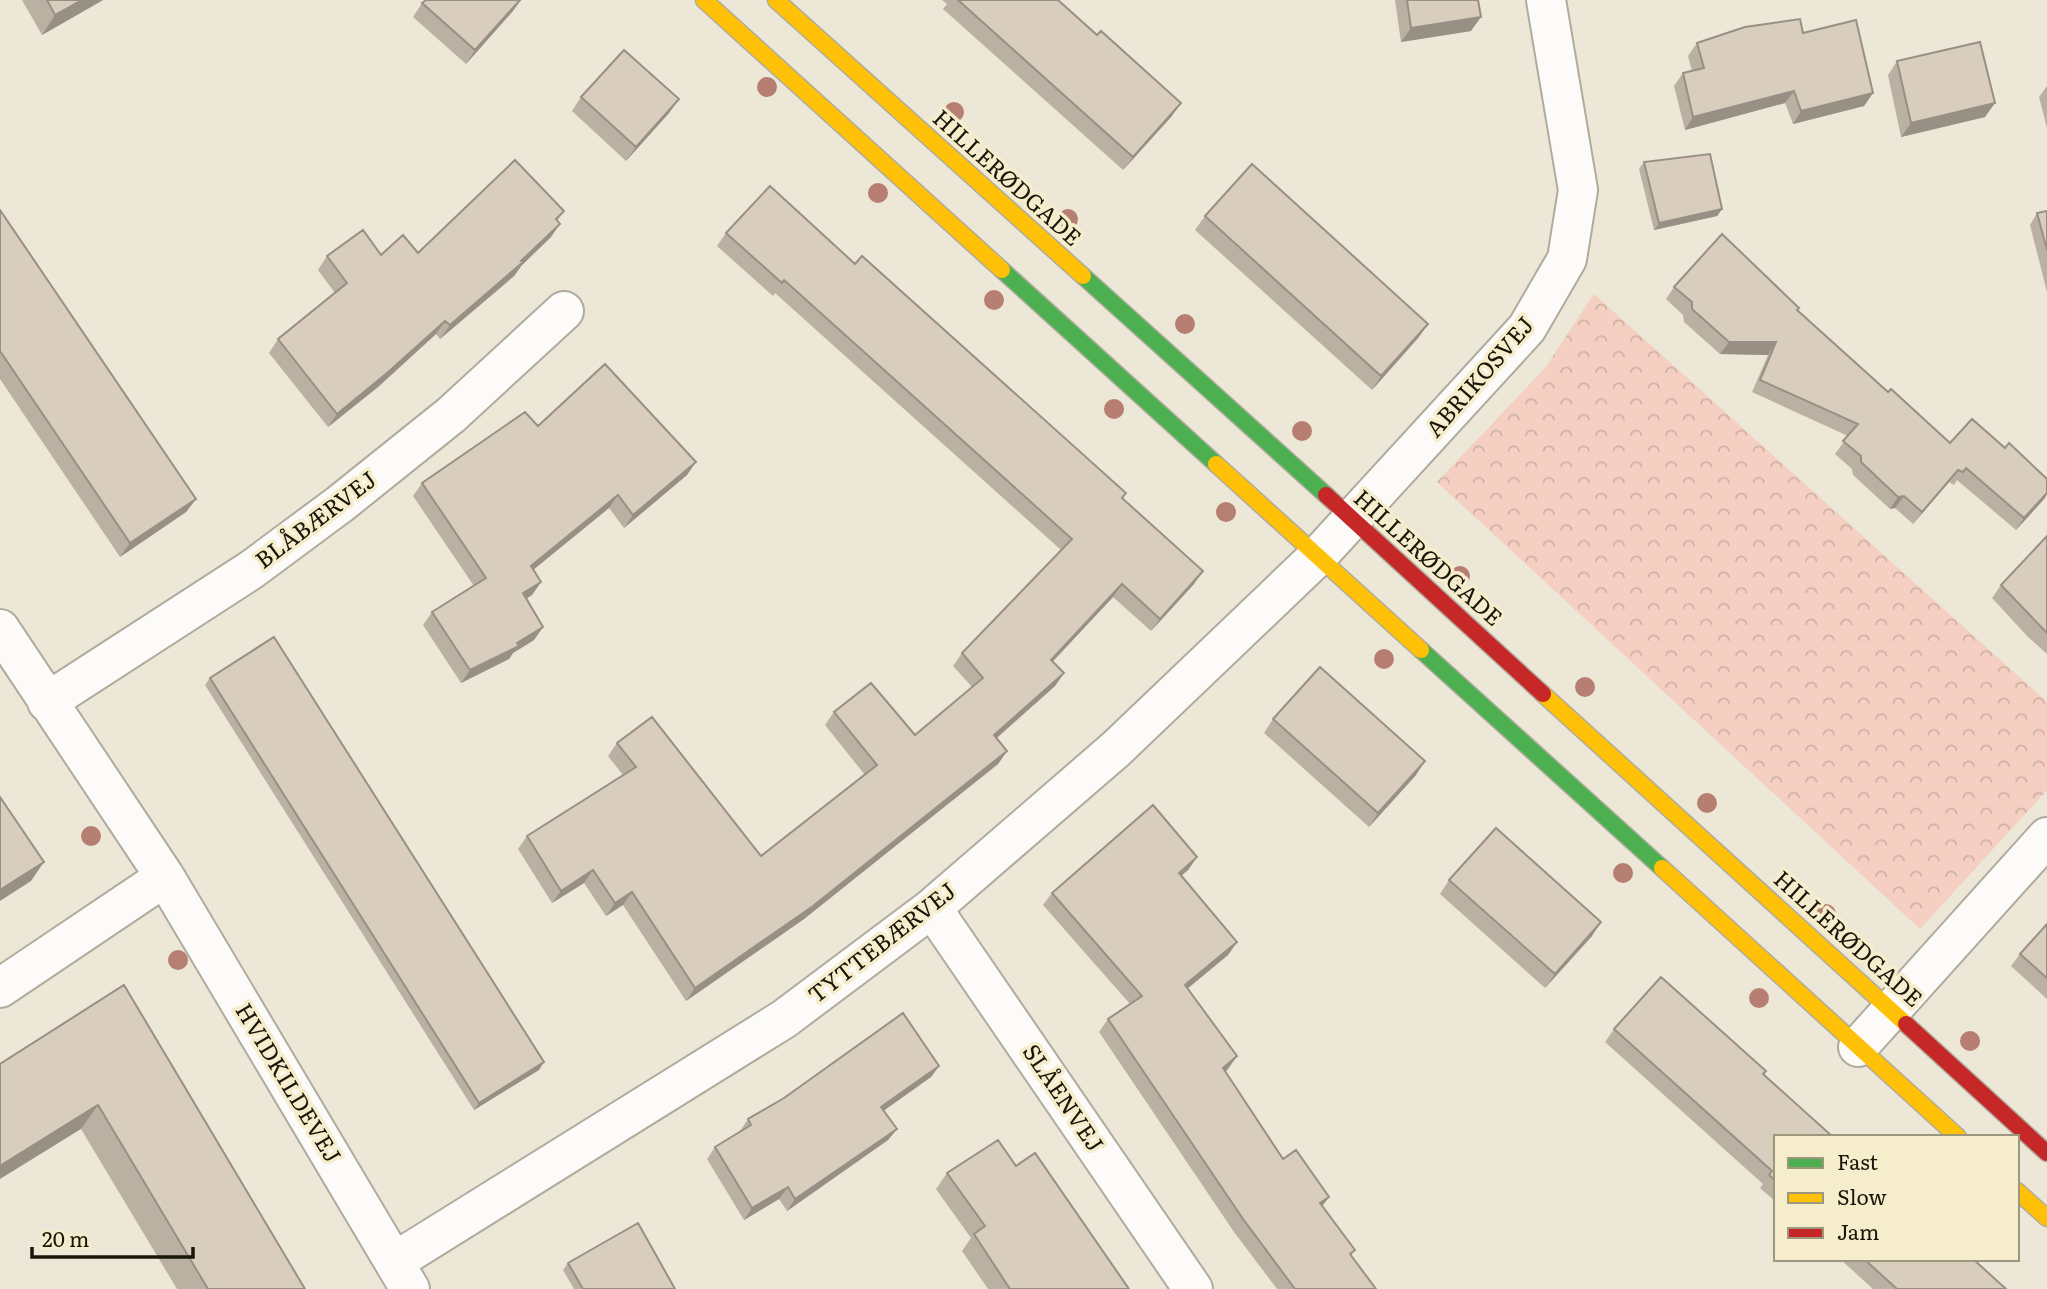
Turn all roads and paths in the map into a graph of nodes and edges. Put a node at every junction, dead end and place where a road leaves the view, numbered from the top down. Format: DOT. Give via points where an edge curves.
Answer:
graph roads {
  1 [pos="704,0"];
  2 [pos="776,0"];
  3 [pos="1554,1"];
  4 [pos="564,311"];
  5 [pos="1352,519"];
  6 [pos="1318,556"];
  7 [pos="0,629"];
  8 [pos="47,702"];
  9 [pos="2047,837"];
  10 [pos="165,877"];
  11 [pos="933,908"];
  12 [pos="0,988"];
  13 [pos="1892,1009"];
  14 [pos="1858,1047"];
  15 [pos="1956,1135"];
  16 [pos="2047,1153"];
  17 [pos="2019,1193"];
  18 [pos="2047,1218"];
  19 [pos="402,1275"];
  20 [pos="1193,1289"];
  1 -- 6 [label="street"];
  2 -- 5 [label="street, HILLERØDGADE"];
  3 -- 5 [label="street, ABRIKOSVEJ" via="1578,190 1567,259 1527,328"];
  4 -- 8 [label="street, BLÅBÆRVEJ" via="451,415 340,504 251,570"];
  5 -- 6 [label="street, ABRIKOSVEJ"];
  5 -- 13 [label="street, HILLERØDGADE"];
  6 -- 11 [label="street, TYTTEBÆRVEJ" via="1116,749"];
  6 -- 14 [label="street"];
  7 -- 8 [label="street, HVIDKILDEVEJ"];
  8 -- 10 [label="street, HVIDKILDEVEJ"];
  9 -- 13 [label="street"];
  10 -- 12 [label="street"];
  10 -- 19 [label="street, HVIDKILDEVEJ"];
  11 -- 19 [label="street, TYTTEBÆRVEJ" via="784,1019"];
  11 -- 20 [label="street, SLÅENVEJ"];
  13 -- 14 [label="street"];
  13 -- 16 [label="street, HILLERØDGADE"];
  14 -- 15 [label="street"];
  17 -- 18 [label="street"];
}
